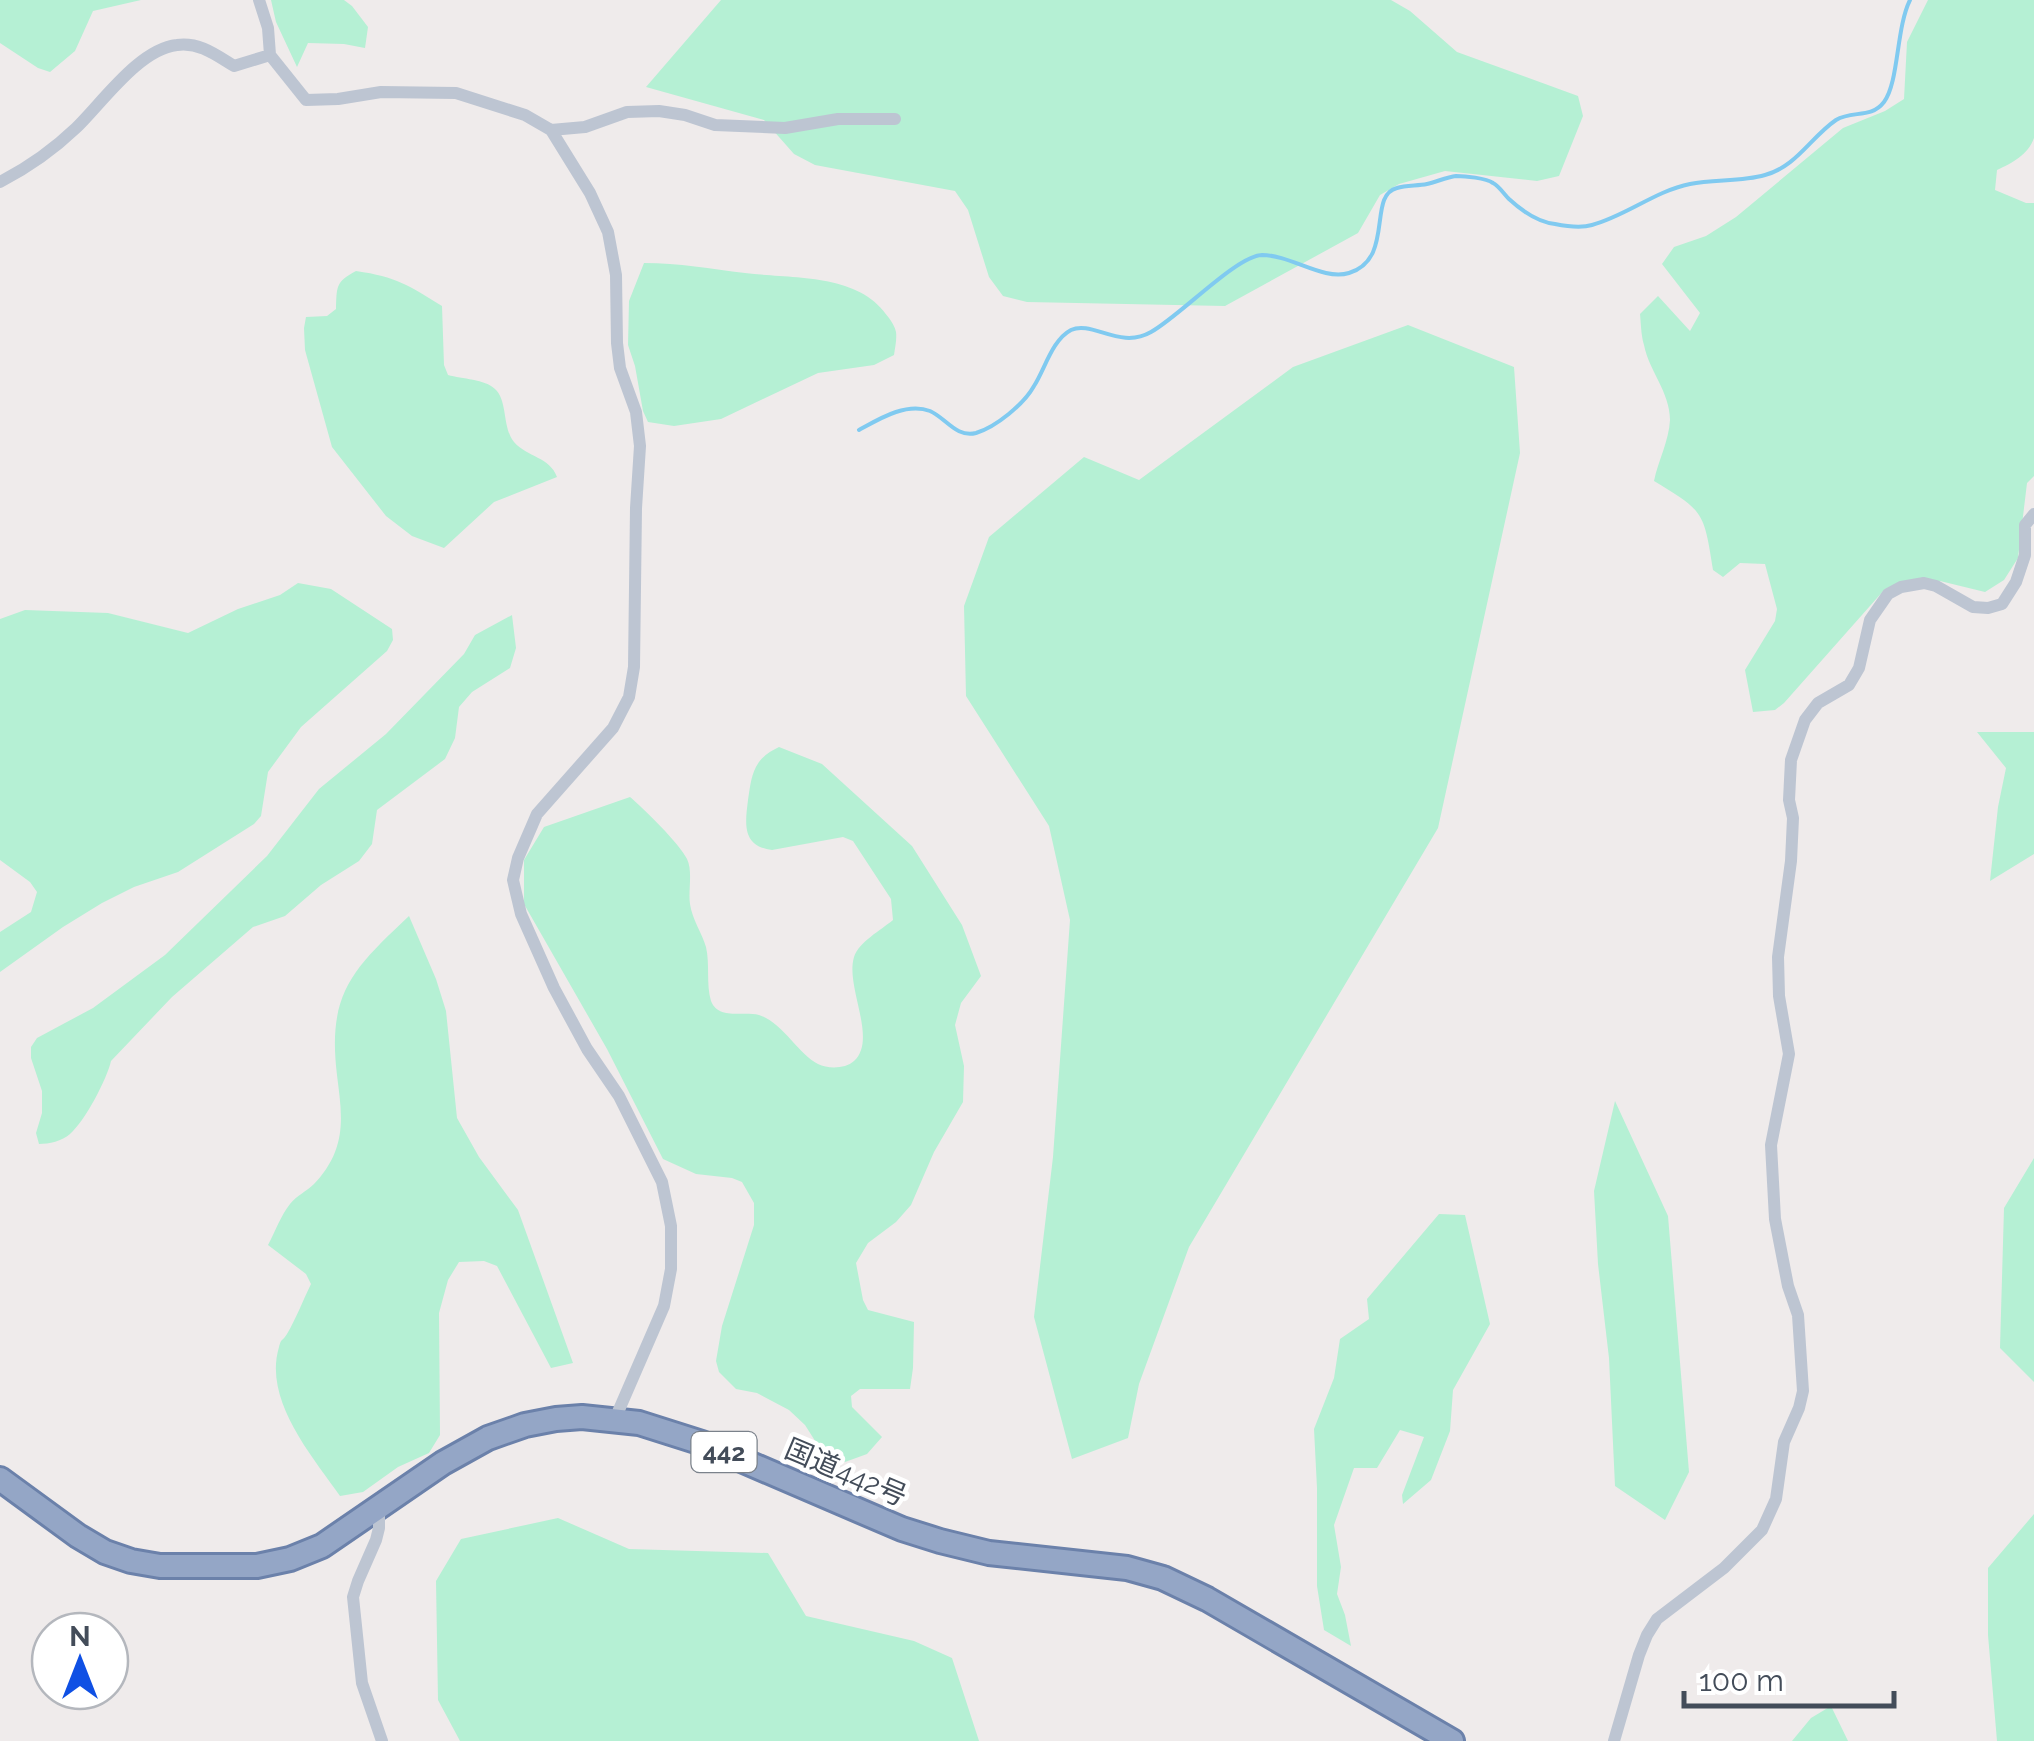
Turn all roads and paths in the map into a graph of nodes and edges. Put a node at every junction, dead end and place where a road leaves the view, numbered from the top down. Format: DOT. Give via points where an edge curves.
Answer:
graph roads {
  1 [pos="259,0"];
  2 [pos="270,55"];
  3 [pos="895,119"];
  4 [pos="551,130"];
  5 [pos="0,182"];
  6 [pos="2034,514"];
  7 [pos="615,1419"];
  8 [pos="0,1480"];
  9 [pos="379,1508"];
  10 [pos="382,1741"];
  11 [pos="1452,1741"];
  12 [pos="1614,1741"];
  1 -- 2 [label="street"];
  2 -- 4 [label="street" via="306,100 456,93 526,114"];
  2 -- 5 [label="street" via="234,66 203,47 160,50 124,75 36,162"];
  3 -- 4 [label="street" via="785,128 715,126 685,114 627,112"];
  4 -- 7 [label="street" via="608,232 616,275 618,356 640,446 634,667 629,697 613,728 538,814 514,880 521,914 554,988 620,1096 662,1182 671,1226 664,1306"];
  6 -- 12 [label="street" via="2024,524 2024,555 2002,604 1972,607 1924,584 1888,594 1870,620 1859,668 1849,685 1818,703 1805,720 1791,760 1791,860 1778,957 1789,1054 1771,1145 1775,1219 1798,1315 1803,1390 1762,1530 1657,1619 1639,1655"];
  7 -- 9 [label="highway, 国道442号 / 442" via="556,1419 488,1438"];
  7 -- 11 [label="highway, 国道442号 / 442" via="702,1443 940,1542 1163,1578"];
  8 -- 9 [label="highway, 国道442号 / 442" via="105,1552 160,1566 290,1560"];
  9 -- 10 [label="street" via="376,1540 353,1597 362,1683"];
}
